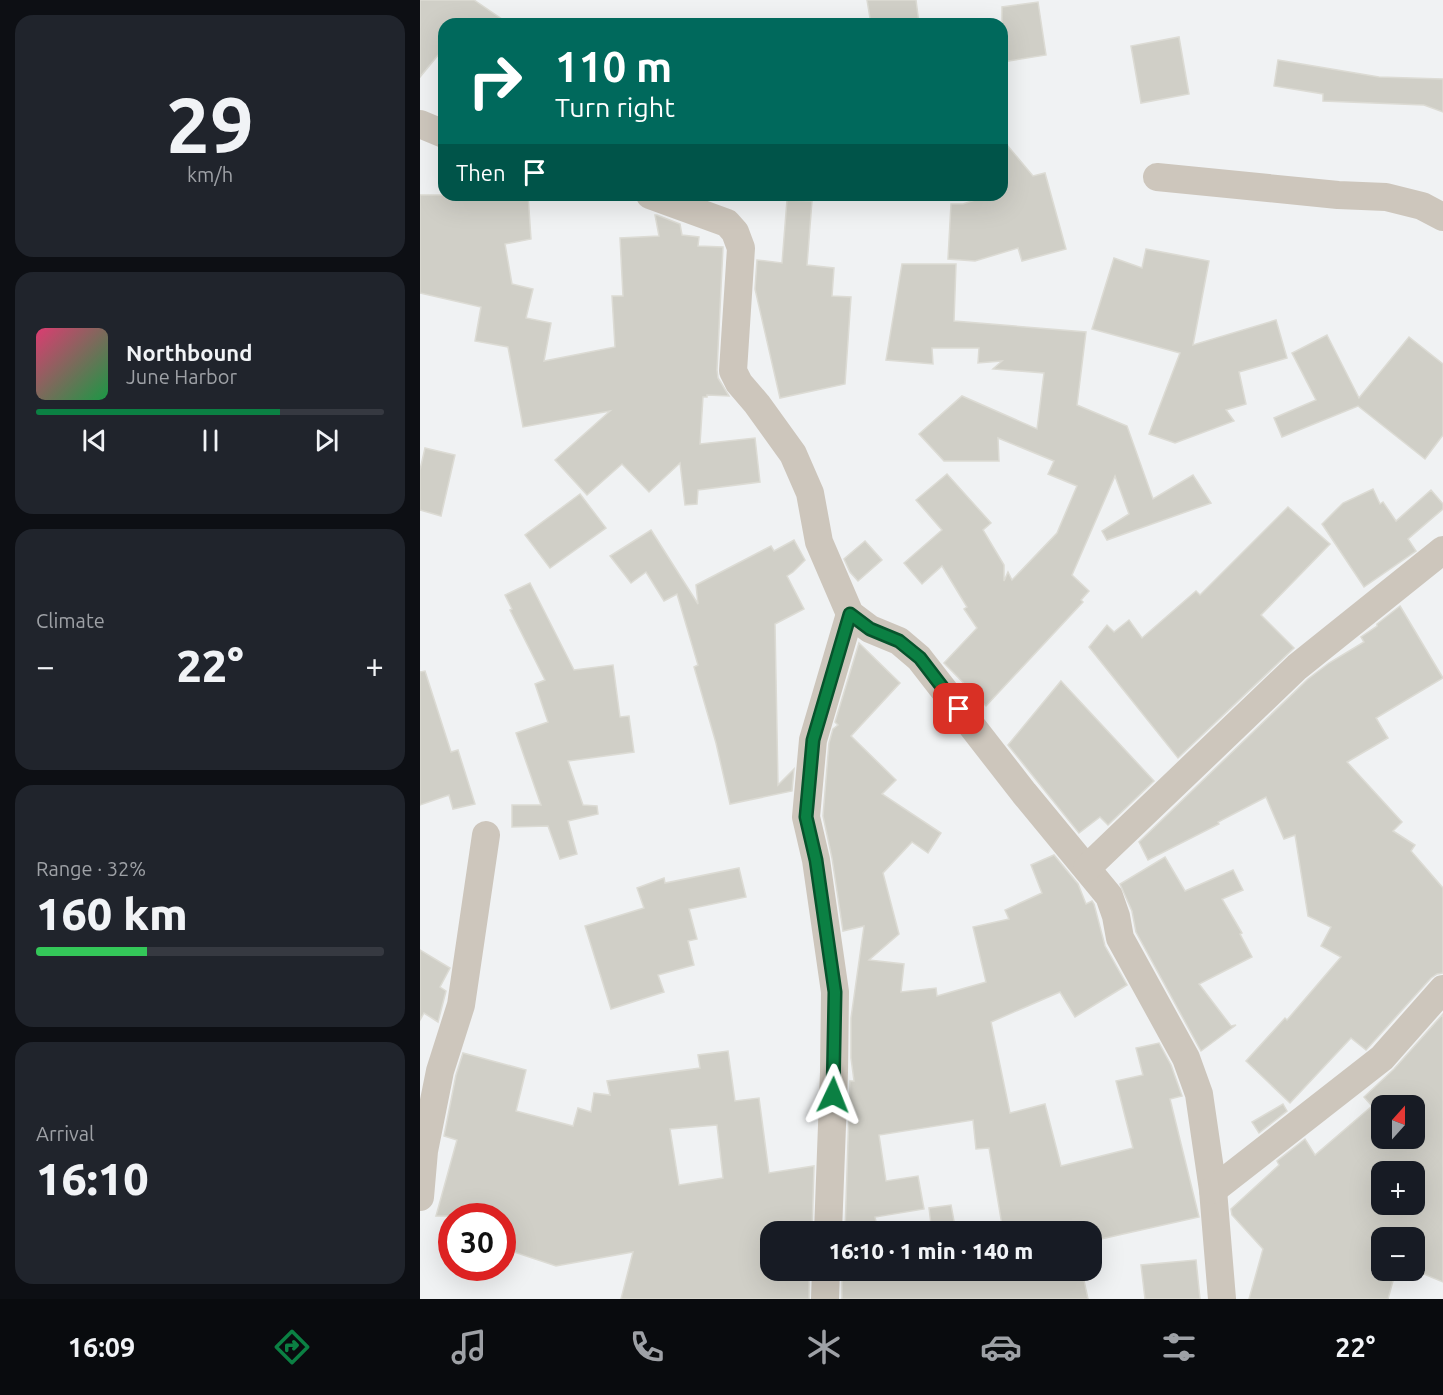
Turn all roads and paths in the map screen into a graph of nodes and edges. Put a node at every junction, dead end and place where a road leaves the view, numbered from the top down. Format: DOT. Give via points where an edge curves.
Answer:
graph roads {
  1 [pos="420,124"];
  2 [pos="438,132"];
  3 [pos="1157,177"];
  4 [pos="666,201"];
  5 [pos="1443,217"];
  6 [pos="1443,550"];
  7 [pos="850,614"];
  8 [pos="486,835"];
  9 [pos="1087,868"];
  10 [pos="1443,989"];
  11 [pos="1213,1190"];
  12 [pos="420,1197"];
  13 [pos="828,1221"];
  14 [pos="826,1281"];
  15 [pos="825,1299"];
  16 [pos="1222,1299"];
  1 -- 2 [label="street"];
  3 -- 5 [label="street" via="1386,197 1422,206"];
  4 -- 7 [label="street" via="727,223 735,232 741,248 733,371 793,454 810,493 819,542"];
  6 -- 9 [label="street" via="1297,668"];
  7 -- 9 [label="street" via="870,629 899,641 920,658"];
  7 -- 13 [label="street" via="813,740 806,817 835,992"];
  8 -- 12 [label="street" via="461,1005 440,1071 424,1151"];
  9 -- 11 [label="street" via="1109,896 1120,938 1186,1058 1199,1094"];
  10 -- 11 [label="street" via="1382,1058"];
  11 -- 16 [label="street"];
  14 -- 15 [label="street"];
}
